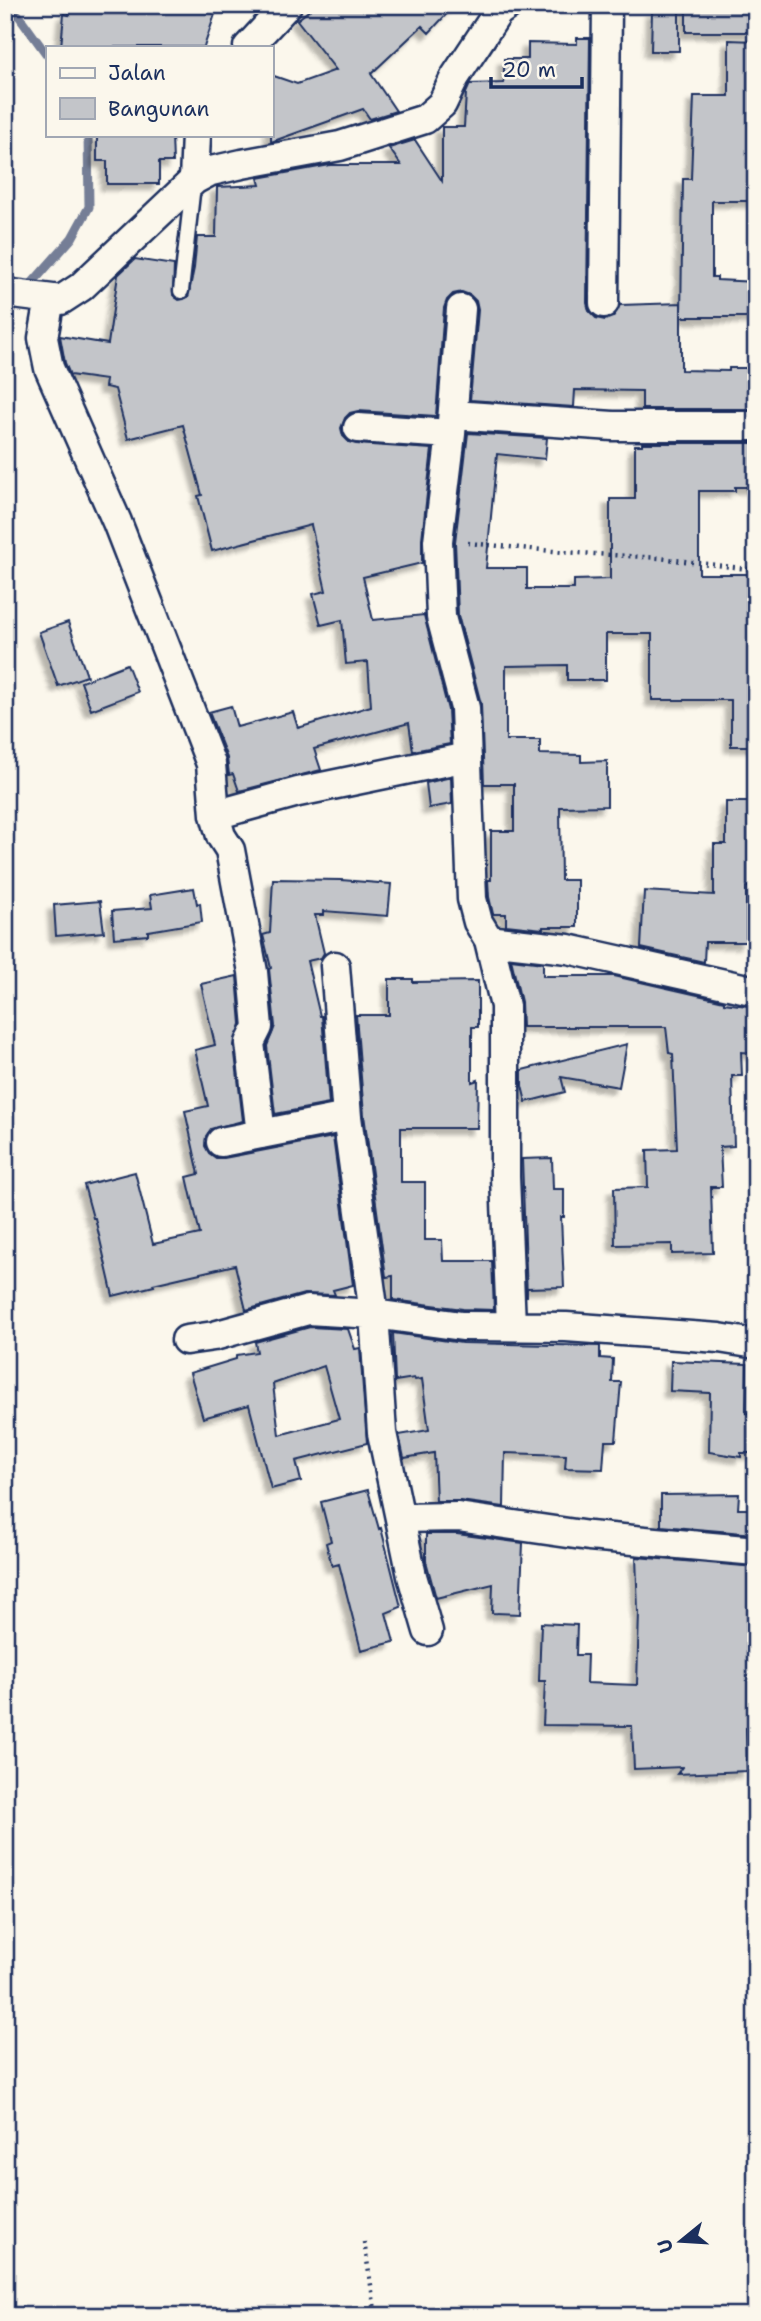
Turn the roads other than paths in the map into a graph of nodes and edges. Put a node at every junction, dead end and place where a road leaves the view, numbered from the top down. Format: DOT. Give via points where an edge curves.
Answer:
graph roads {
  1 [pos="287,5"];
  2 [pos="607,5"];
  3 [pos="503,8"];
  4 [pos="249,46"];
  5 [pos="197,136"];
  6 [pos="194,180"];
  7 [pos="181,292"];
  8 [pos="27,296"];
  9 [pos="604,303"];
  10 [pos="460,309"];
  11 [pos="452,425"];
  12 [pos="756,426"];
  13 [pos="358,428"];
  14 [pos="467,757"];
  15 [pos="215,815"];
  16 [pos="489,940"];
  17 [pos="335,966"];
  18 [pos="756,991"];
  19 [pos="347,1117"];
  20 [pos="261,1134"];
  21 [pos="221,1142"];
  22 [pos="374,1314"];
  23 [pos="511,1325"];
  24 [pos="186,1340"];
  25 [pos="756,1344"];
  26 [pos="401,1518"];
  27 [pos="756,1551"];
  28 [pos="428,1631"];
  1 -- 4 [label="street"];
  2 -- 9 [label="street"];
  3 -- 6 [label="street" via="455,77 442,104 425,119 340,146 242,163"];
  5 -- 6 [label="street"];
  6 -- 7 [label="lane"];
  6 -- 8 [label="street" via="81,287 61,300"];
  8 -- 15 [label="street" via="49,368 117,522 211,764"];
  10 -- 11 [label="street"];
  11 -- 12 [label="street"];
  11 -- 13 [label="street"];
  11 -- 14 [label="street" via="438,541 441,617 465,708"];
  14 -- 15 [label="street" via="298,792"];
  14 -- 16 [label="street" via="472,899"];
  15 -- 20 [label="street" via="220,836 230,850 253,972 258,1027 250,1043"];
  16 -- 18 [label="street" via="568,949"];
  16 -- 23 [label="street" via="505,1006"];
  17 -- 19 [label="street"];
  19 -- 20 [label="street"];
  19 -- 22 [label="street"];
  20 -- 21 [label="street"];
  22 -- 23 [label="street" via="462,1326"];
  22 -- 24 [label="street" via="308,1310"];
  22 -- 26 [label="street" via="382,1433"];
  23 -- 25 [label="street"];
  26 -- 27 [label="street" via="458,1517 589,1536"];
  26 -- 28 [label="street"];
}
